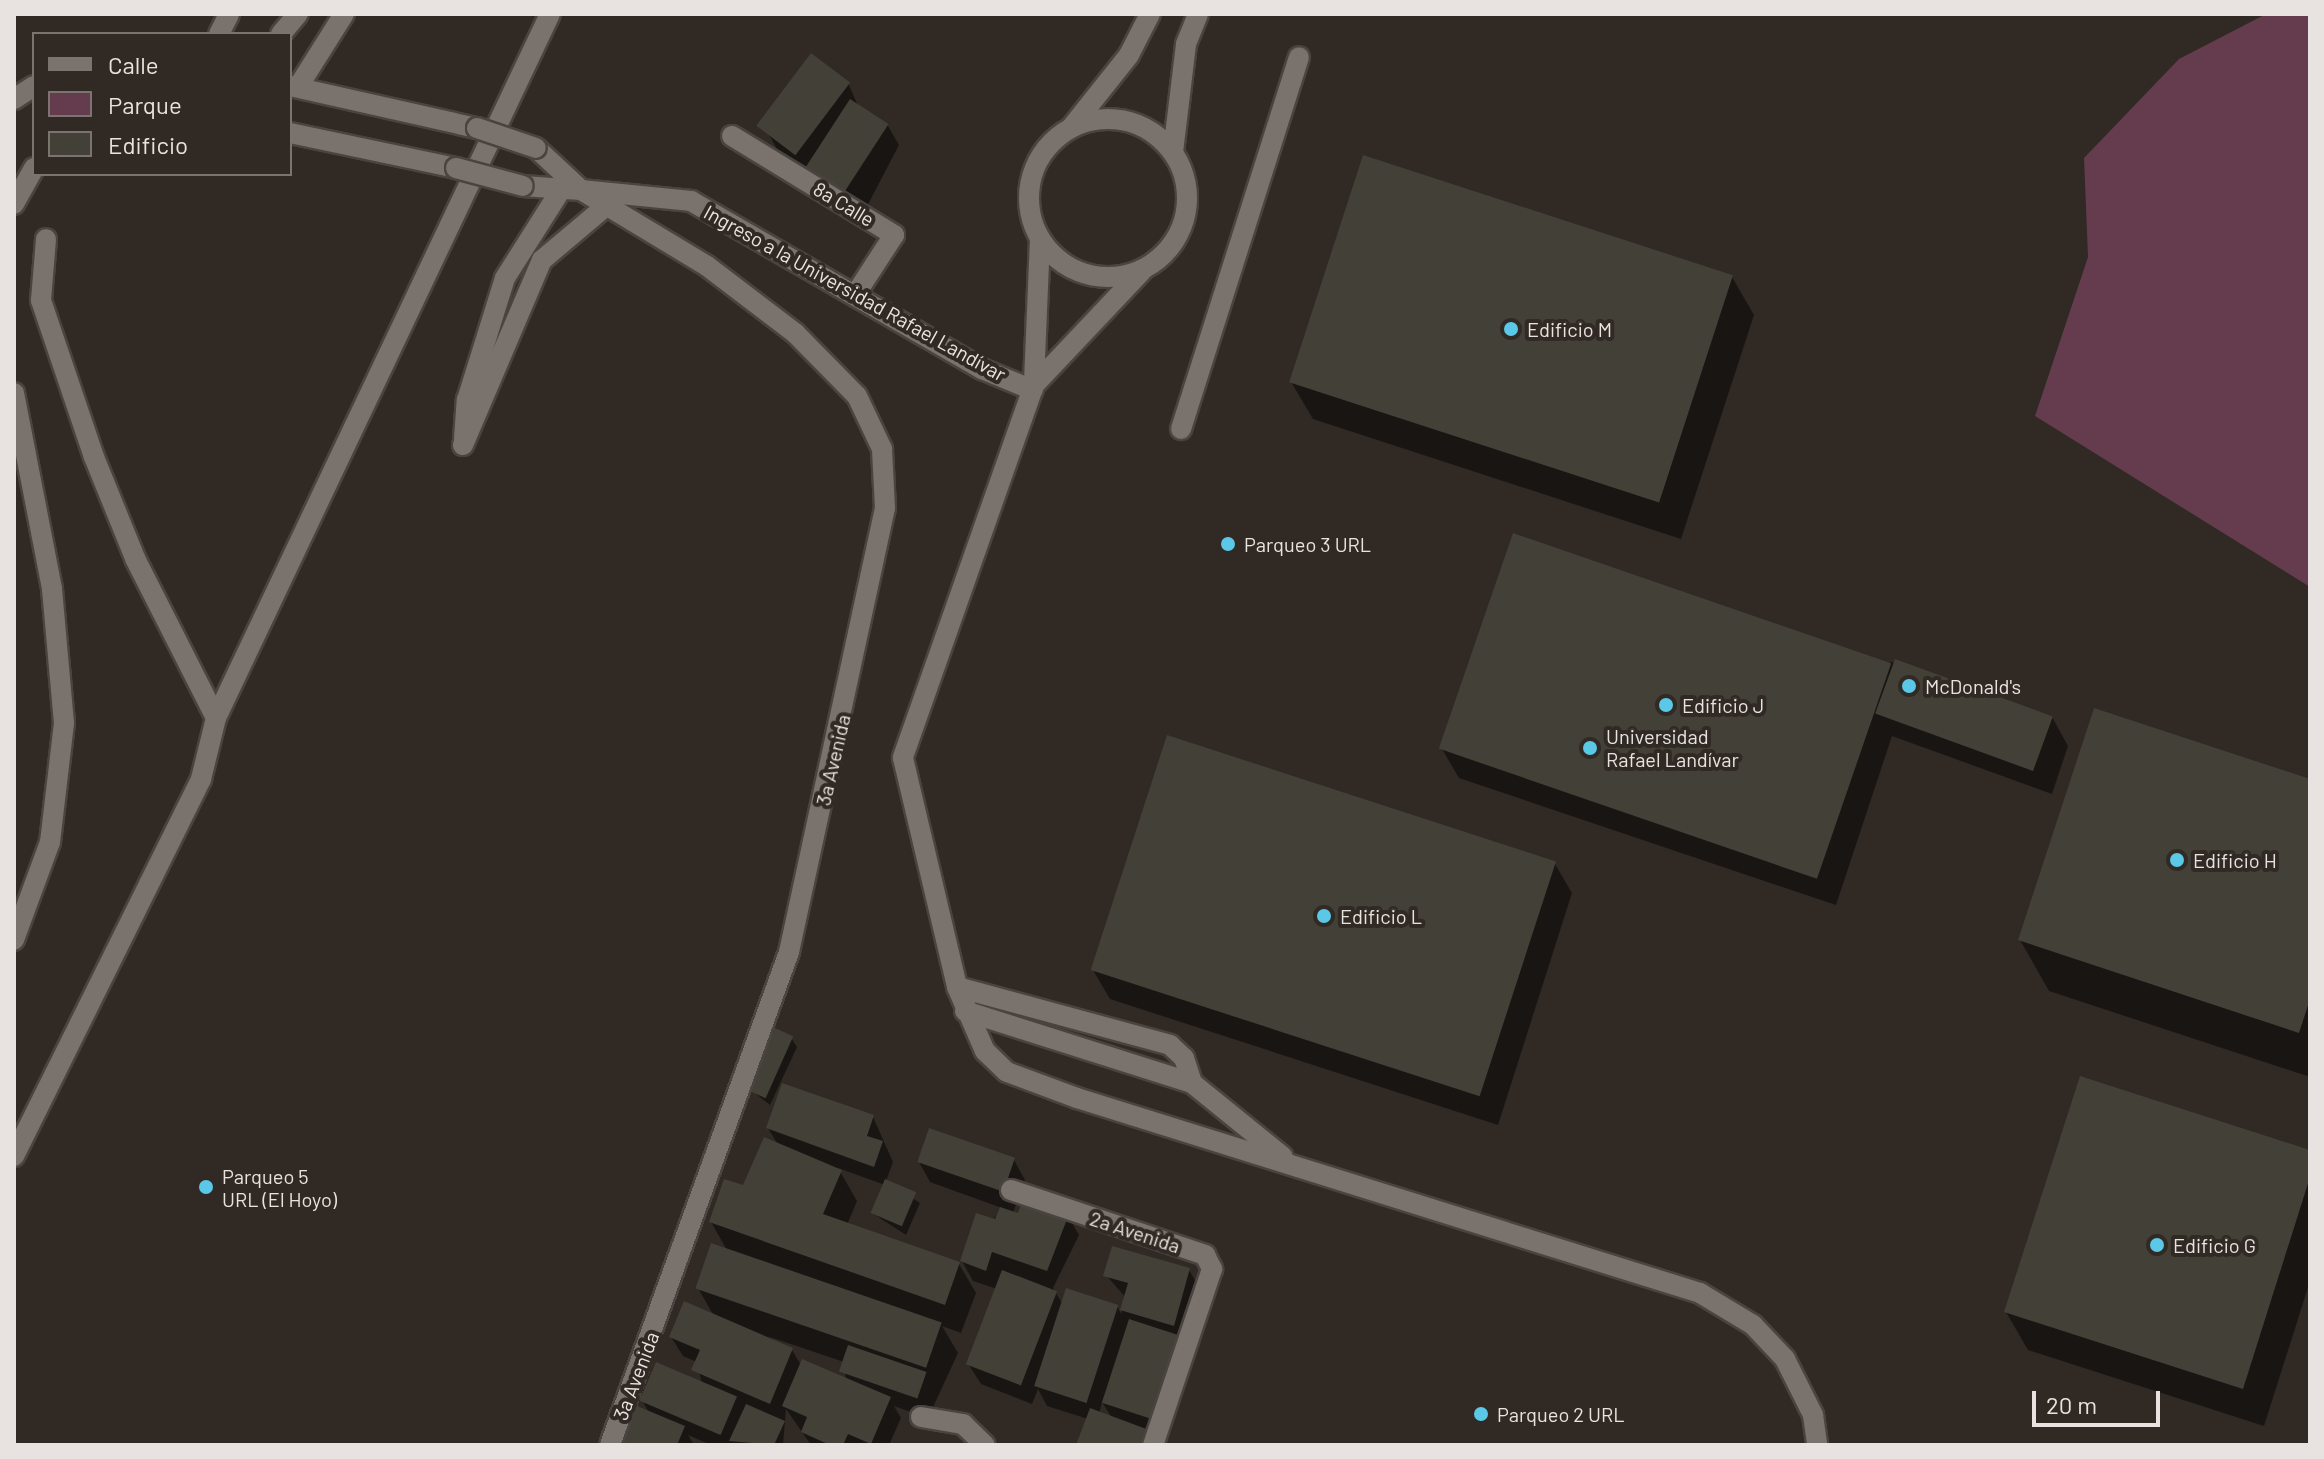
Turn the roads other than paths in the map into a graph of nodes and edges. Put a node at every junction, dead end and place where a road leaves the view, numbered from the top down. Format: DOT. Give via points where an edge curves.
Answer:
graph roads {
  1 [pos="229,14"];
  2 [pos="298,14"];
  3 [pos="344,14"];
  4 [pos="550,14"];
  5 [pos="1150,14"];
  6 [pos="1198,14"];
  7 [pos="220,32"];
  8 [pos="283,32"];
  9 [pos="1299,57"];
  10 [pos="32,87"];
  11 [pos="294,87"];
  12 [pos="14,99"];
  13 [pos="1071,128"];
  14 [pos="292,133"];
  15 [pos="732,136"];
  16 [pos="1173,152"];
  17 [pos="32,172"];
  18 [pos="581,190"];
  19 [pos="559,193"];
  20 [pos="14,204"];
  21 [pos="605,207"];
  22 [pos="46,239"];
  23 [pos="1040,239"];
  24 [pos="1144,269"];
  25 [pos="855,295"];
  26 [pos="1034,388"];
  27 [pos="14,393"];
  28 [pos="1181,429"];
  29 [pos="216,718"];
  30 [pos="14,940"];
  31 [pos="957,987"];
  32 [pos="965,1011"];
  33 [pos="1192,1083"];
  34 [pos="14,1156"];
  35 [pos="1292,1165"];
  36 [pos="1011,1190"];
  37 [pos="921,1417"];
  38 [pos="610,1445"];
  39 [pos="985,1445"];
  40 [pos="1153,1445"];
  41 [pos="1817,1445"];
  1 -- 7 [label="street"];
  2 -- 8 [label="street"];
  3 -- 11 [label="street"];
  4 -- 29 [label="street"];
  5 -- 13 [label="street" via="1129,55"];
  6 -- 16 [label="street" via="1186,44"];
  9 -- 28 [label="street"];
  10 -- 12 [label="street"];
  11 -- 18 [label="street, 3a Avenida, bridge" via="477,128 536,148"];
  13 -- 16 [label="street" via="1115,119 1137,125"];
  13 -- 23 [label="street" via="1053,141 1032,177"];
  14 -- 19 [label="street, bridge"];
  15 -- 25 [label="street, 8a Calle" via="894,235"];
  16 -- 24 [label="street" via="1185,177 1182,230"];
  17 -- 20 [label="street"];
  18 -- 19 [label="street"];
  18 -- 21 [label="street, 3a Avenida"];
  18 -- 25 [label="street, Ingreso a la Universidad Rafael Landívar" via="691,201"];
  19 -- 21 [label="street" via="505,278 467,400 463,445 542,260"];
  21 -- 38 [label="street, 3a Avenida" via="707,266 795,333 857,396 882,449 885,508 789,952"];
  22 -- 29 [label="street" via="41,300 94,457 135,558"];
  23 -- 24 [label="street" via="1073,269 1095,276"];
  23 -- 26 [label="street"];
  24 -- 26 [label="street"];
  25 -- 26 [label="street, Ingreso a la Universidad Rafael Landívar"];
  26 -- 31 [label="street" via="906,732 907,785"];
  27 -- 30 [label="street" via="52,589 64,723 50,842"];
  29 -- 34 [label="street" via="201,779"];
  31 -- 32 [label="street"];
  31 -- 33 [label="street" via="1170,1045 1184,1058"];
  32 -- 33 [label="street"];
  32 -- 35 [label="street" via="985,1051 1007,1072"];
  33 -- 35 [label="street"];
  35 -- 41 [label="street" via="1668,1282 1733,1309 1785,1359 1813,1415"];
  36 -- 40 [label="street, 2a Avenida" via="1205,1255 1212,1269"];
  37 -- 39 [label="street" via="963,1424"];
}
